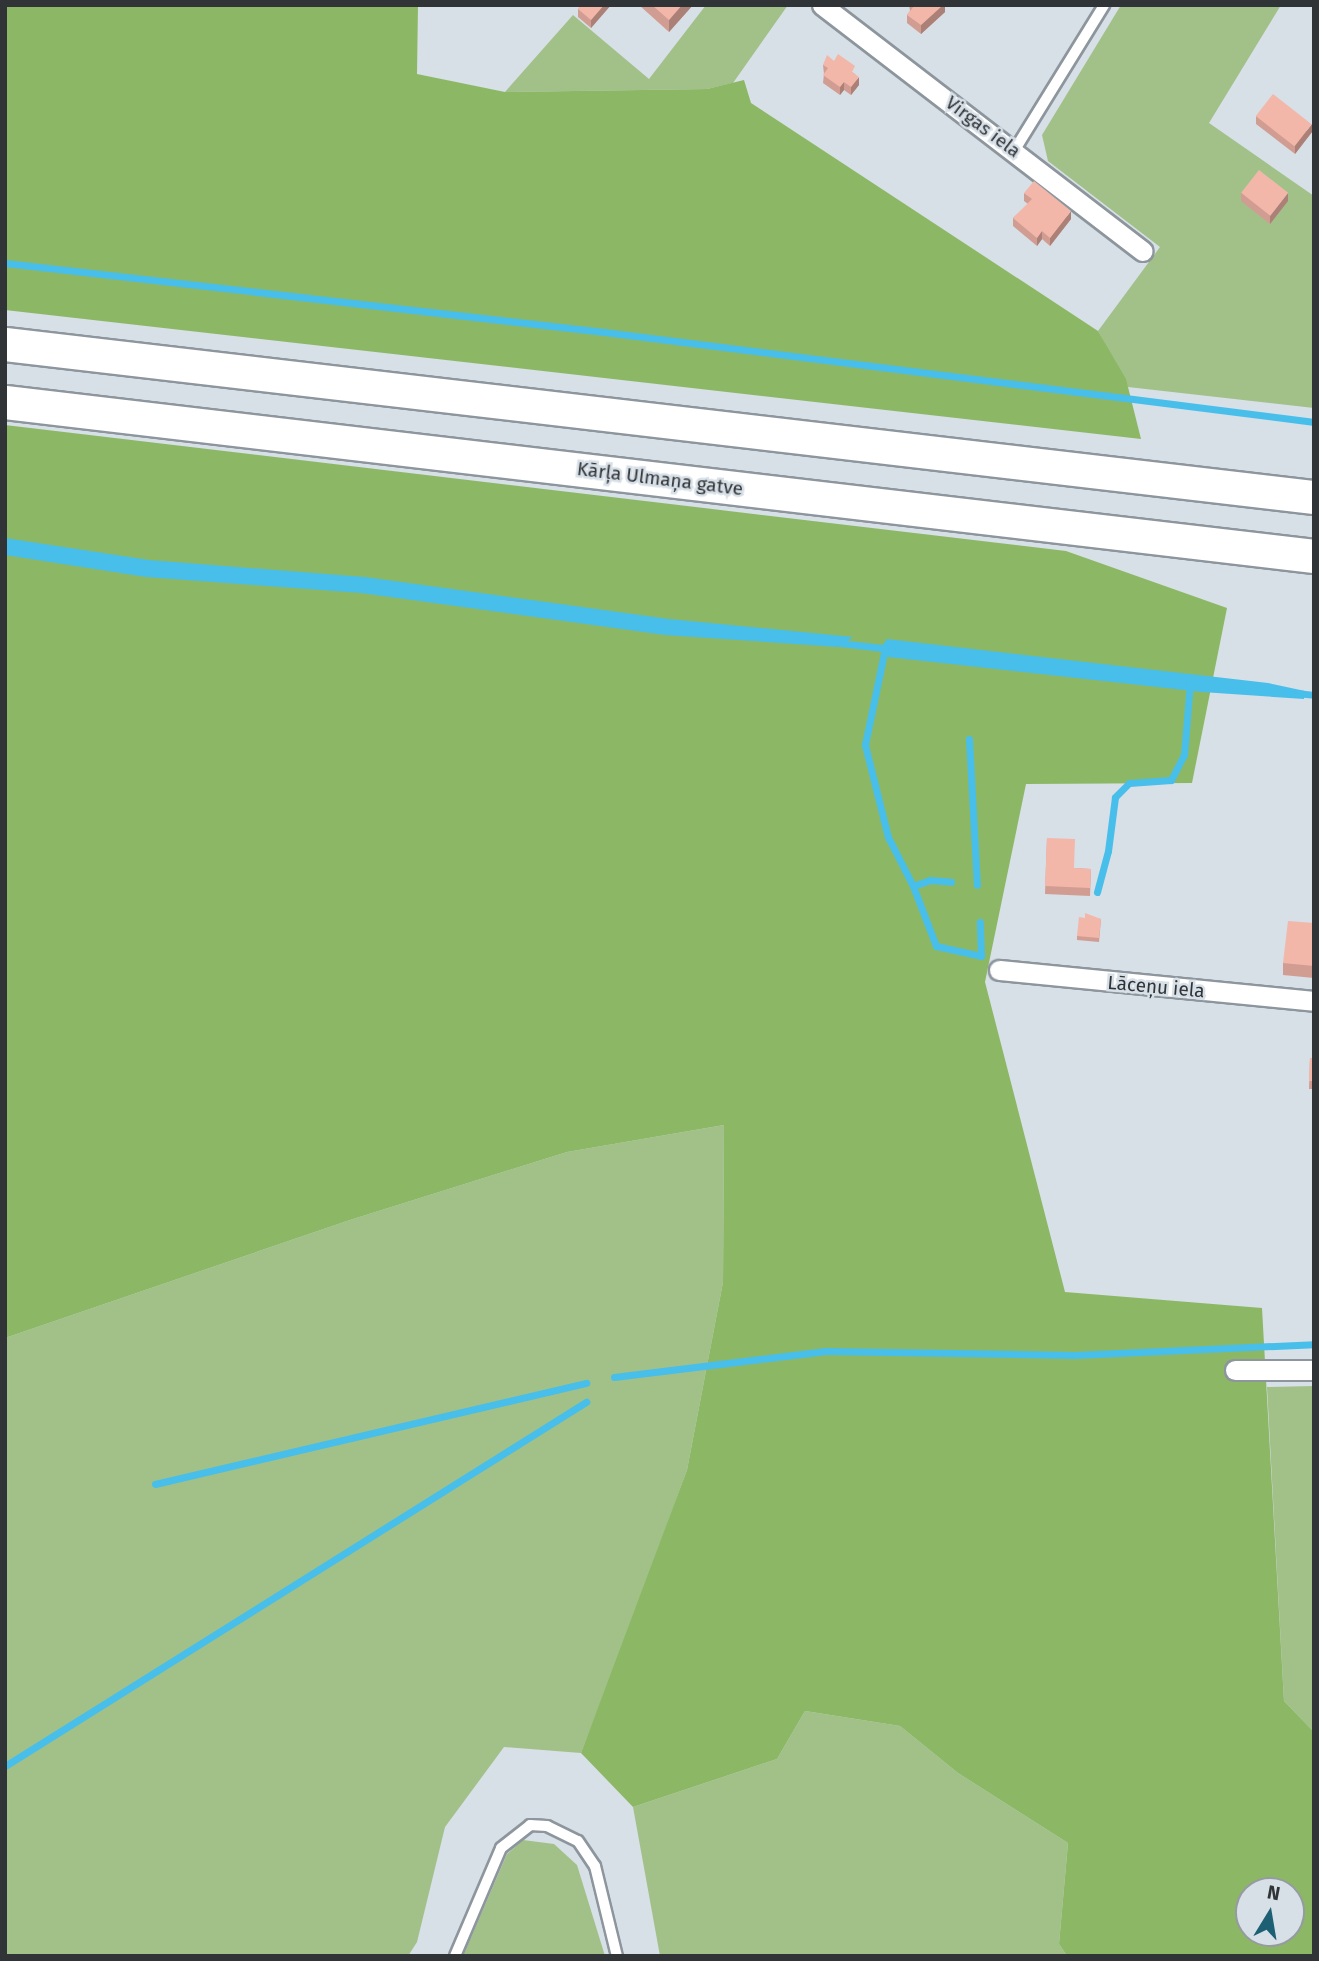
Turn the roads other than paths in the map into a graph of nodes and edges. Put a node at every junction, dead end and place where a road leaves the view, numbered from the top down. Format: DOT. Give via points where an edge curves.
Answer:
graph roads {
  1 [pos="822,5"];
  2 [pos="1104,5"];
  3 [pos="1014,150"];
  4 [pos="1143,251"];
  5 [pos="5,344"];
  6 [pos="5,402"];
  7 [pos="1314,498"];
  8 [pos="1314,556"];
  9 [pos="999,970"];
  10 [pos="1314,1001"];
  11 [pos="1236,1370"];
  12 [pos="1314,1370"];
  13 [pos="455,1956"];
  14 [pos="617,1956"];
  1 -- 3 [label="street, Virgas iela"];
  2 -- 3 [label="lane"];
  3 -- 4 [label="street, Virgas iela"];
  5 -- 7 [label="highway"];
  6 -- 8 [label="highway, Kārļa Ulmaņa gatve"];
  9 -- 10 [label="street, Lāceņu iela"];
  11 -- 12 [label="street"];
  13 -- 14 [label="lane" via="501,1847 530,1825 547,1826 578,1842 595,1866"];
}
